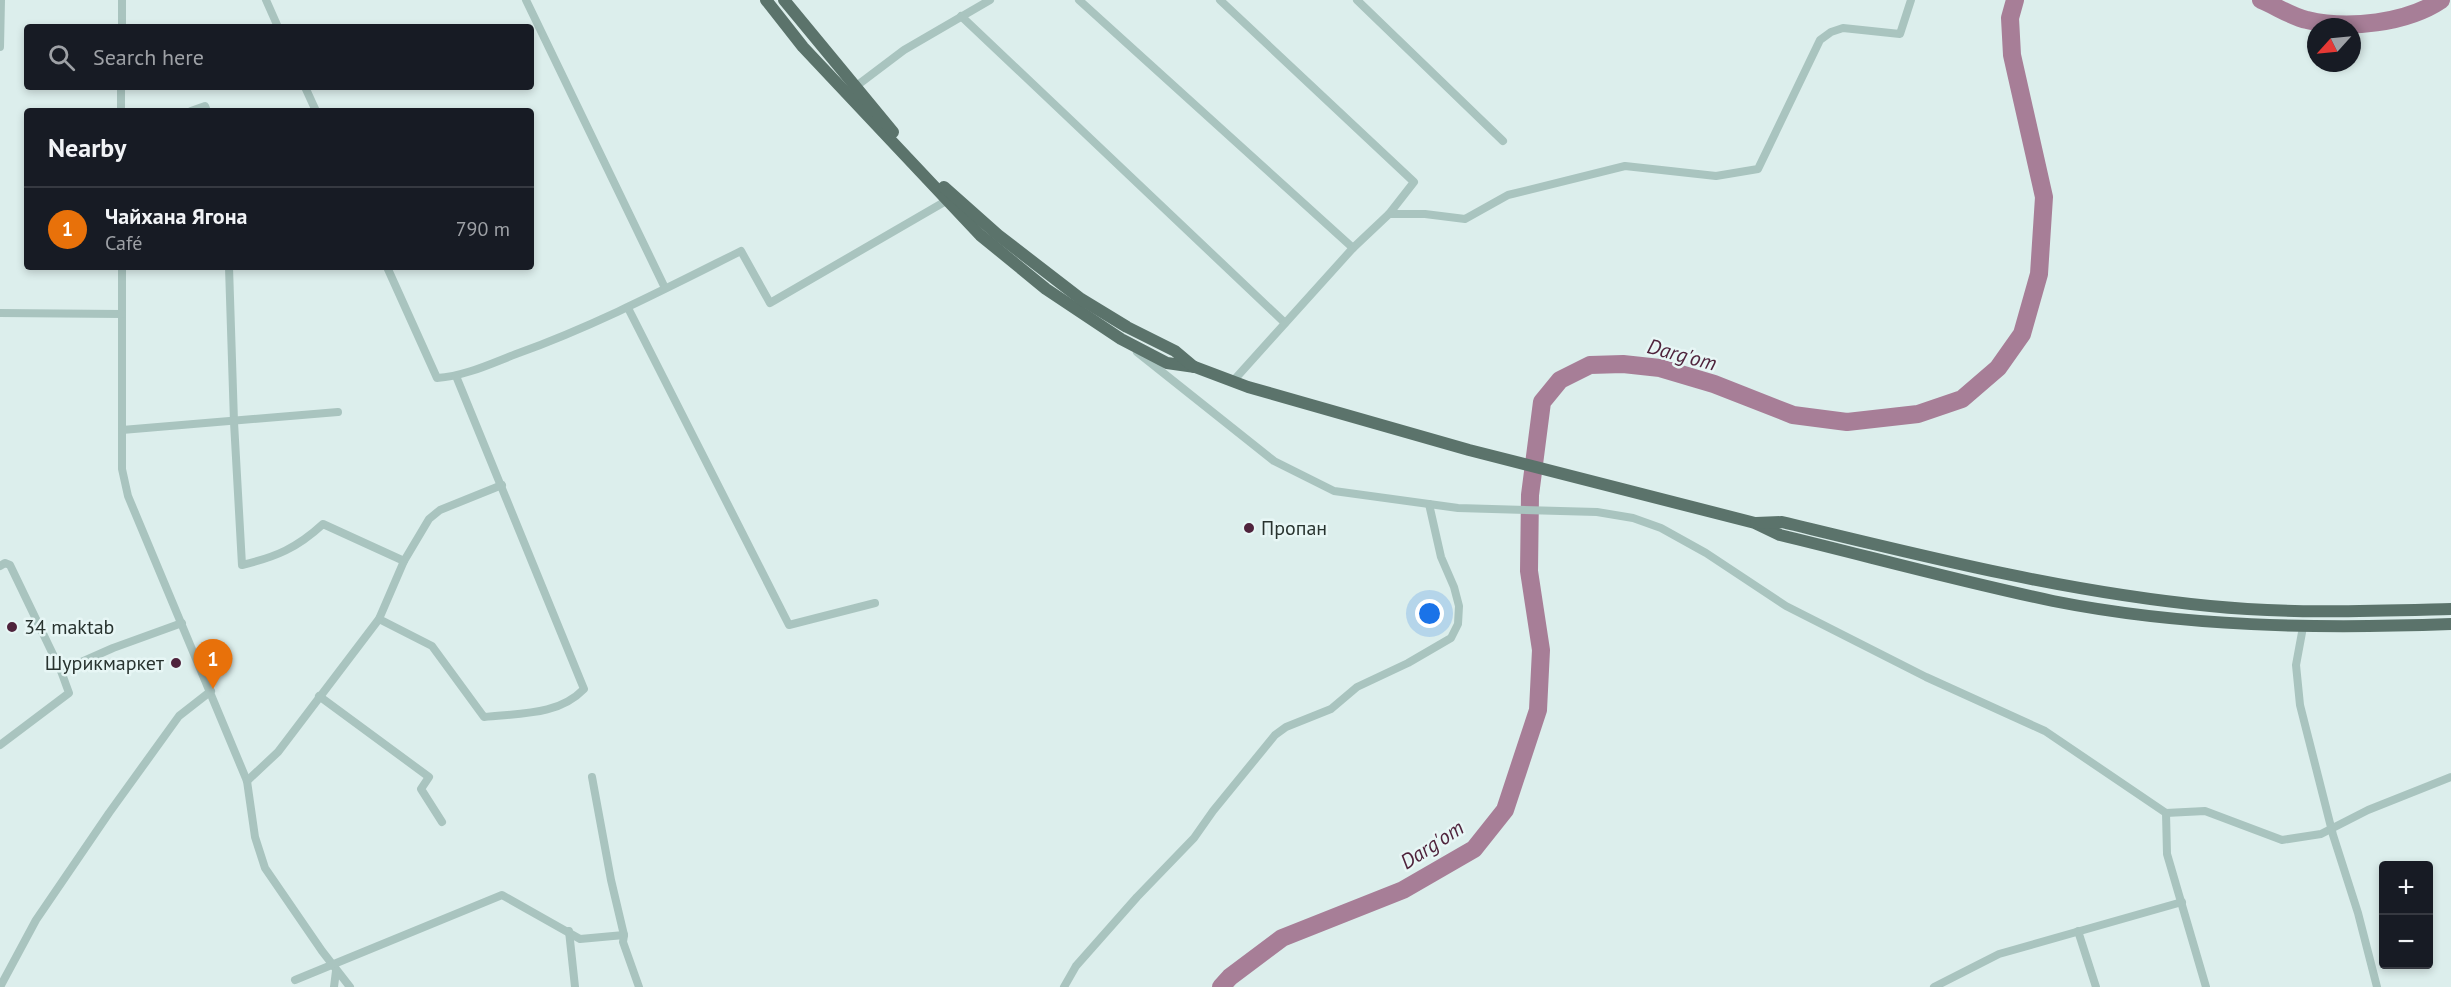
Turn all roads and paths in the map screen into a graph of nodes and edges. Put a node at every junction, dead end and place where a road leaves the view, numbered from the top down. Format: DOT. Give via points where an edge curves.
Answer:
graph roads {
  1 [pos="1,0"];
  2 [pos="122,0"];
  3 [pos="266,0"];
  4 [pos="526,0"];
  5 [pos="766,0"];
  6 [pos="784,0"];
  7 [pos="990,0"];
  8 [pos="1079,0"];
  9 [pos="1220,0"];
  10 [pos="1357,0"];
  11 [pos="1911,0"];
  12 [pos="962,16"];
  13 [pos="122,24"];
  14 [pos="277,24"];
  15 [pos="0,47"];
  16 [pos="855,87"];
  17 [pos="121,90"];
  18 [pos="306,90"];
  19 [pos="121,108"];
  20 [pos="315,108"];
  21 [pos="1503,141"];
  22 [pos="946,201"];
  23 [pos="1389,214"];
  24 [pos="1353,248"];
  25 [pos="122,270"];
  26 [pos="229,270"];
  27 [pos="388,270"];
  28 [pos="665,288"];
  29 [pos="628,308"];
  30 [pos="0,313"];
  31 [pos="123,314"];
  32 [pos="1285,323"];
  33 [pos="1121,339"];
  34 [pos="1195,367"];
  35 [pos="456,376"];
  36 [pos="1234,380"];
  37 [pos="338,412"];
  38 [pos="234,422"];
  39 [pos="122,430"];
  40 [pos="502,485"];
  41 [pos="1429,504"];
  42 [pos="1755,523"];
  43 [pos="404,561"];
  44 [pos="0,566"];
  45 [pos="875,603"];
  46 [pos="2451,609"];
  47 [pos="379,619"];
  48 [pos="182,623"];
  49 [pos="2451,624"];
  50 [pos="2302,627"];
  51 [pos="61,671"];
  52 [pos="211,691"];
  53 [pos="319,696"];
  54 [pos="0,746"];
  55 [pos="592,777"];
  56 [pos="2451,777"];
  57 [pos="247,781"];
  58 [pos="2166,813"];
  59 [pos="442,822"];
  60 [pos="2332,826"];
  61 [pos="2182,902"];
  62 [pos="569,931"];
  63 [pos="2078,931"];
  64 [pos="624,935"];
  65 [pos="335,968"];
  66 [pos="295,980"];
  67 [pos="0,987"];
  68 [pos="334,987"];
  69 [pos="350,987"];
  70 [pos="575,987"];
  71 [pos="639,987"];
  72 [pos="1064,987"];
  73 [pos="1934,987"];
  74 [pos="2096,987"];
  75 [pos="2206,987"];
  76 [pos="2377,987"];
  1 -- 15 [label="street"];
  2 -- 13 [label="street"];
  3 -- 14 [label="street"];
  4 -- 28 [label="street"];
  5 -- 22 [label="main road" via="803,47"];
  6 -- 16 [label="main road"];
  7 -- 12 [label="street"];
  8 -- 24 [label="street"];
  9 -- 23 [label="street" via="1414,182"];
  10 -- 21 [label="street"];
  11 -- 23 [label="street" via="1900,34 1843,28 1820,40 1758,169 1716,176 1625,166 1508,195 1465,219"];
  12 -- 16 [label="street" via="904,50"];
  12 -- 32 [label="street"];
  16 -- 34 [label="main road" via="949,192 998,236 1082,299 1175,351"];
  17 -- 19 [label="street"];
  18 -- 20 [label="street"];
  22 -- 28 [label="street" via="770,303 741,251"];
  22 -- 33 [label="main road" via="980,235 1046,289"];
  23 -- 24 [label="street"];
  24 -- 32 [label="street"];
  25 -- 31 [label="street"];
  26 -- 38 [label="street"];
  27 -- 35 [label="street" via="437,378"];
  28 -- 29 [label="street"];
  29 -- 35 [label="street" via="548,343"];
  29 -- 45 [label="street" via="789,625"];
  30 -- 31 [label="street"];
  31 -- 39 [label="street"];
  32 -- 36 [label="street"];
  33 -- 34 [label="main road" via="1167,363"];
  33 -- 41 [label="street" via="1274,461 1335,491"];
  34 -- 36 [label="main road"];
  35 -- 40 [label="street"];
  36 -- 42 [label="main road" via="1469,450"];
  37 -- 38 [label="street"];
  38 -- 39 [label="street"];
  38 -- 43 [label="street" via="242,565 283,553 304,542 323,524"];
  39 -- 48 [label="street" via="126,489"];
  40 -- 43 [label="street" via="440,510 429,519"];
  40 -- 47 [label="street" via="584,690 576,698 544,712 484,717 432,646"];
  41 -- 58 [label="street" via="1597,513 1633,518 1661,528 1786,606 1926,677 2045,731"];
  41 -- 72 [label="street" via="1441,557 1459,606 1458,624 1451,638 1358,687 1331,709 1275,735 1194,838 1076,966"];
  42 -- 46 [label="main road" via="1782,522 1961,565 2132,597 2319,612"];
  42 -- 50 [label="main road" via="1780,535 2055,601 2171,618"];
  43 -- 47 [label="street"];
  44 -- 51 [label="street" via="10,565"];
  47 -- 53 [label="street"];
  48 -- 51 [label="street"];
  48 -- 52 [label="street"];
  49 -- 50 [label="main road"];
  50 -- 60 [label="street" via="2296,665 2300,705"];
  51 -- 54 [label="street" via="69,693"];
  52 -- 57 [label="street"];
  52 -- 67 [label="street" via="179,716 116,804 36,920"];
  53 -- 57 [label="street" via="278,752"];
  53 -- 59 [label="street" via="429,777 422,789"];
  55 -- 64 [label="street"];
  56 -- 60 [label="street"];
  57 -- 65 [label="street" via="255,837 265,868"];
  58 -- 60 [label="street" via="2205,811 2282,840 2321,834"];
  58 -- 61 [label="street" via="2167,854"];
  60 -- 76 [label="street"];
  61 -- 63 [label="street"];
  61 -- 75 [label="street"];
  62 -- 64 [label="street" via="580,939"];
  62 -- 65 [label="street" via="502,895"];
  62 -- 70 [label="street"];
  63 -- 73 [label="street" via="1999,954"];
  63 -- 74 [label="street"];
  64 -- 71 [label="street"];
  65 -- 66 [label="street"];
  65 -- 68 [label="street"];
  65 -- 69 [label="street"];
}
